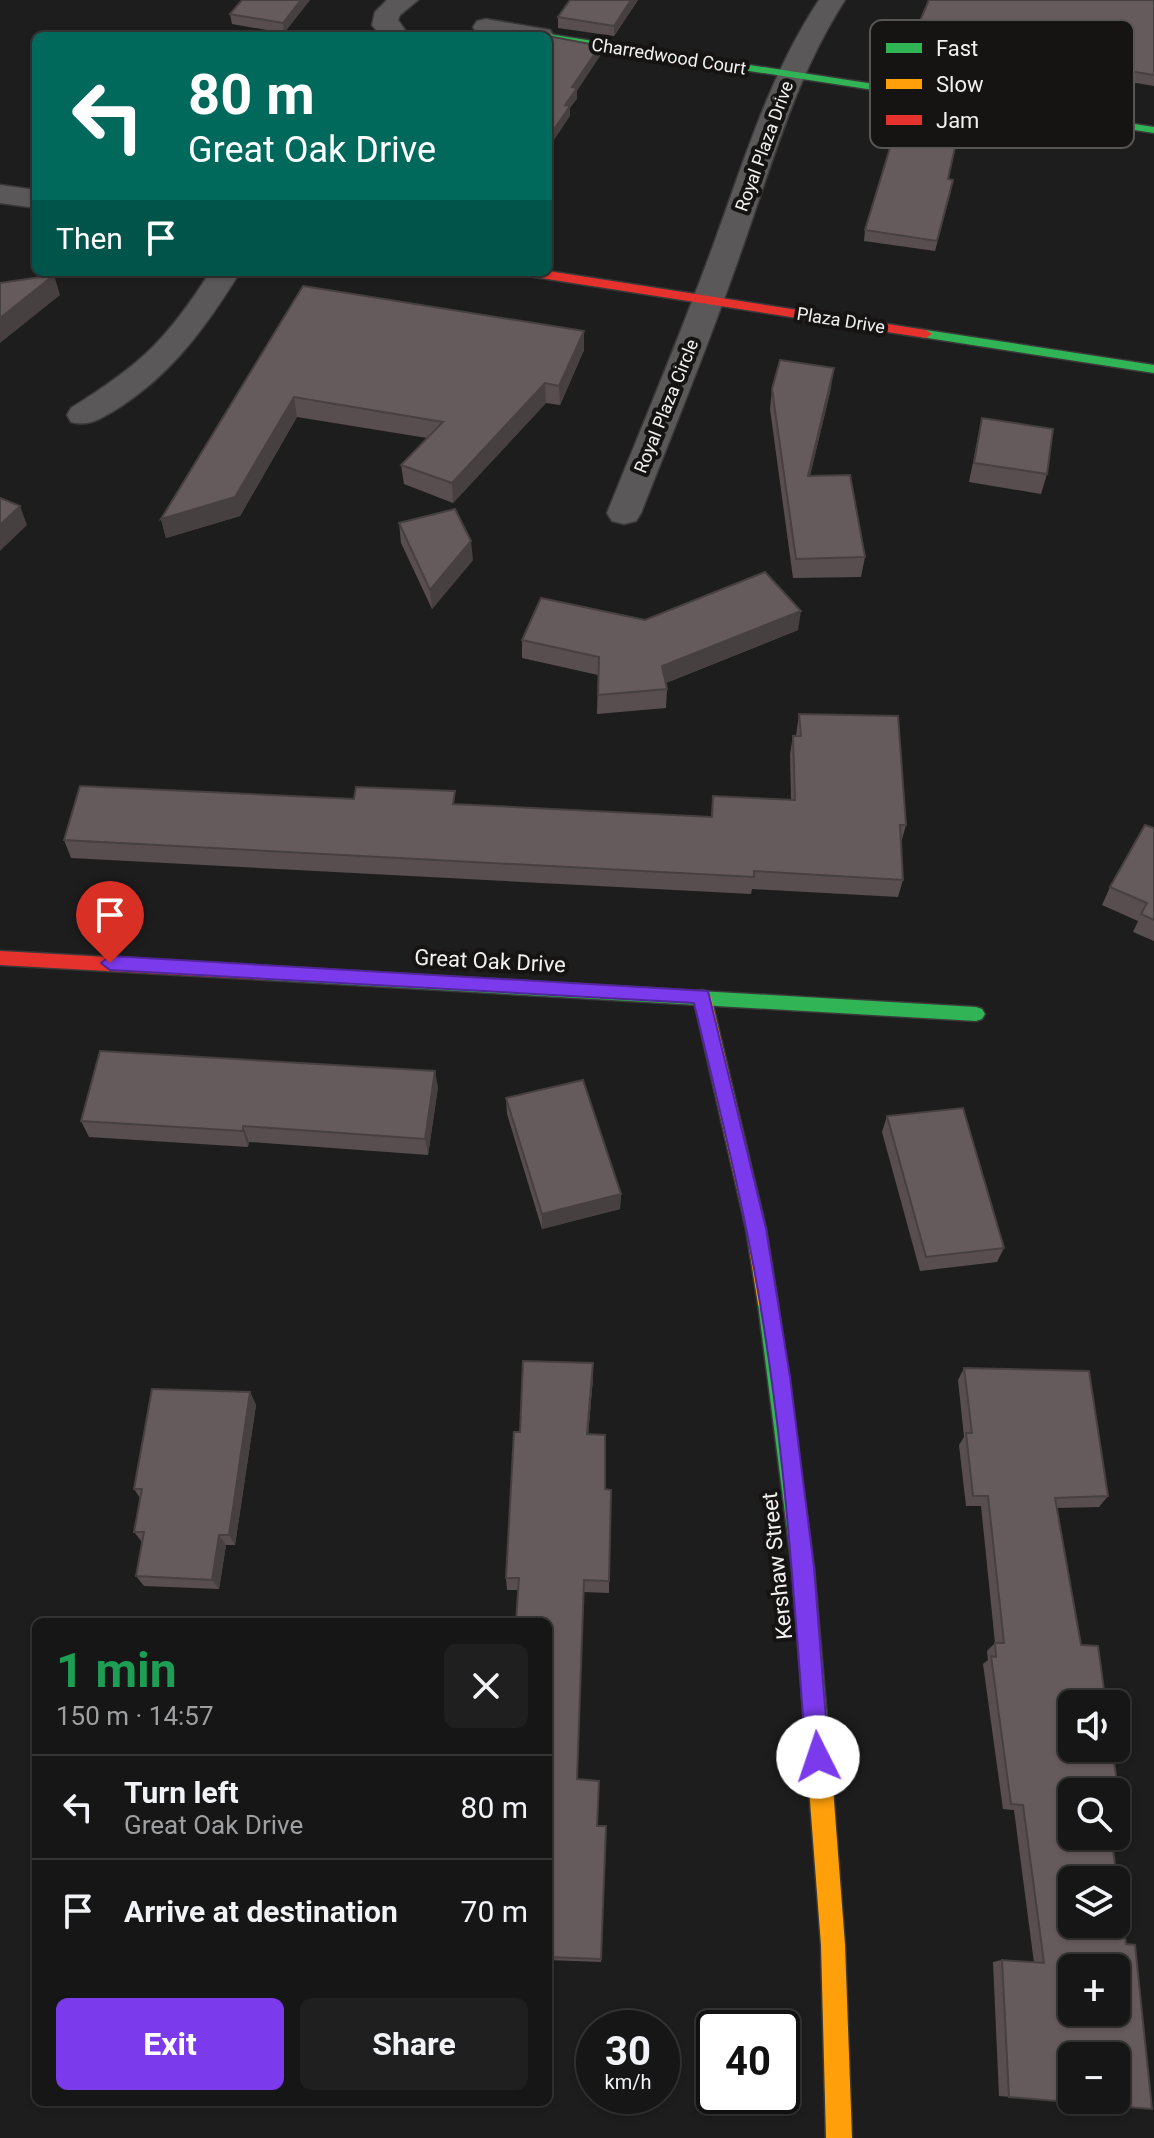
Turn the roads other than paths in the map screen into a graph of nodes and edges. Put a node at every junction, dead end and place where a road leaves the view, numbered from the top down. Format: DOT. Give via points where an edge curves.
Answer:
graph roads {
  1 [pos="405,0"];
  2 [pos="832,0"];
  3 [pos="480,23"];
  4 [pos="392,32"];
  5 [pos="522,32"];
  6 [pos="552,38"];
  7 [pos="789,76"];
  8 [pos="870,88"];
  9 [pos="1134,127"];
  10 [pos="1154,130"];
  11 [pos="0,194"];
  12 [pos="32,198"];
  13 [pos="222,276"];
  14 [pos="552,276"];
  15 [pos="709,299"];
  16 [pos="1154,369"];
  17 [pos="83,415"];
  18 [pos="624,513"];
  19 [pos="0,958"];
  20 [pos="702,997"];
  21 [pos="976,1014"];
  22 [pos="839,2138"];
  1 -- 4 [label="street" via="385,16"];
  2 -- 7 [label="street, Royal Plaza Drive"];
  3 -- 5 [label="street"];
  6 -- 7 [label="street, Charredwood Court"];
  7 -- 8 [label="street, Charredwood Court"];
  7 -- 15 [label="street, Royal Plaza Drive"];
  9 -- 10 [label="street, Charredwood Court"];
  11 -- 12 [label="street"];
  13 -- 17 [label="street" via="169,351 141,378"];
  14 -- 15 [label="street, Plaza Drive"];
  15 -- 16 [label="street, Plaza Drive"];
  15 -- 18 [label="street, Royal Plaza Circle"];
  19 -- 20 [label="street, Great Oak Drive"];
  20 -- 21 [label="street, Great Oak Drive"];
  20 -- 22 [label="street, Kershaw Street" via="756,1229 803,1568 833,1945"];
}
